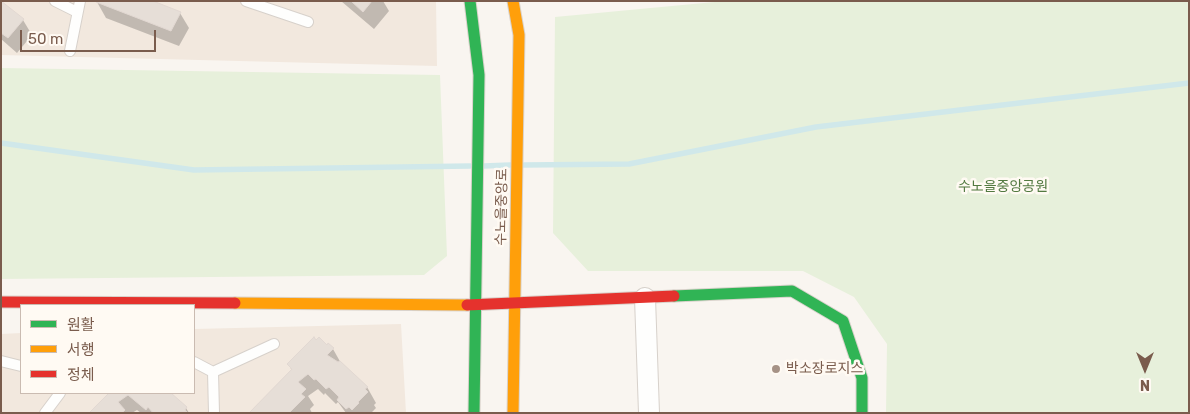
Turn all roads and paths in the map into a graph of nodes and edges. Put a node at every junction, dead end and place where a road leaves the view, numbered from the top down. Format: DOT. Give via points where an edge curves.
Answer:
graph roads {
  1 [pos="55,1"];
  2 [pos="80,1"];
  3 [pos="246,1"];
  4 [pos="470,1"];
  5 [pos="513,1"];
  6 [pos="77,12"];
  7 [pos="308,22"];
  8 [pos="70,51"];
  9 [pos="645,298"];
  10 [pos="1,302"];
  11 [pos="516,304"];
  12 [pos="474,305"];
  13 [pos="274,344"];
  14 [pos="1,360"];
  15 [pos="195,363"];
  16 [pos="20,366"];
  17 [pos="213,372"];
  18 [pos="59,394"];
  19 [pos="45,413"];
  20 [pos="214,413"];
  21 [pos="474,413"];
  22 [pos="513,413"];
  23 [pos="649,413"];
  24 [pos="862,413"];
  1 -- 6 [label="lane"];
  2 -- 6 [label="lane"];
  3 -- 7 [label="lane"];
  4 -- 12 [label="street, 수노을중앙로" via="479,75"];
  5 -- 11 [label="street, 수노을중앙로" via="519,35"];
  6 -- 8 [label="lane"];
  9 -- 11 [label="street"];
  9 -- 23 [label="street"];
  9 -- 24 [label="street" via="792,292 843,321 862,378"];
  10 -- 12 [label="street"];
  11 -- 12 [label="street"];
  11 -- 22 [label="street, 수노을중앙로"];
  12 -- 21 [label="street, 수노을중앙로"];
  13 -- 17 [label="lane"];
  14 -- 16 [label="lane"];
  15 -- 17 [label="lane"];
  17 -- 20 [label="lane"];
  18 -- 19 [label="lane"];
}
